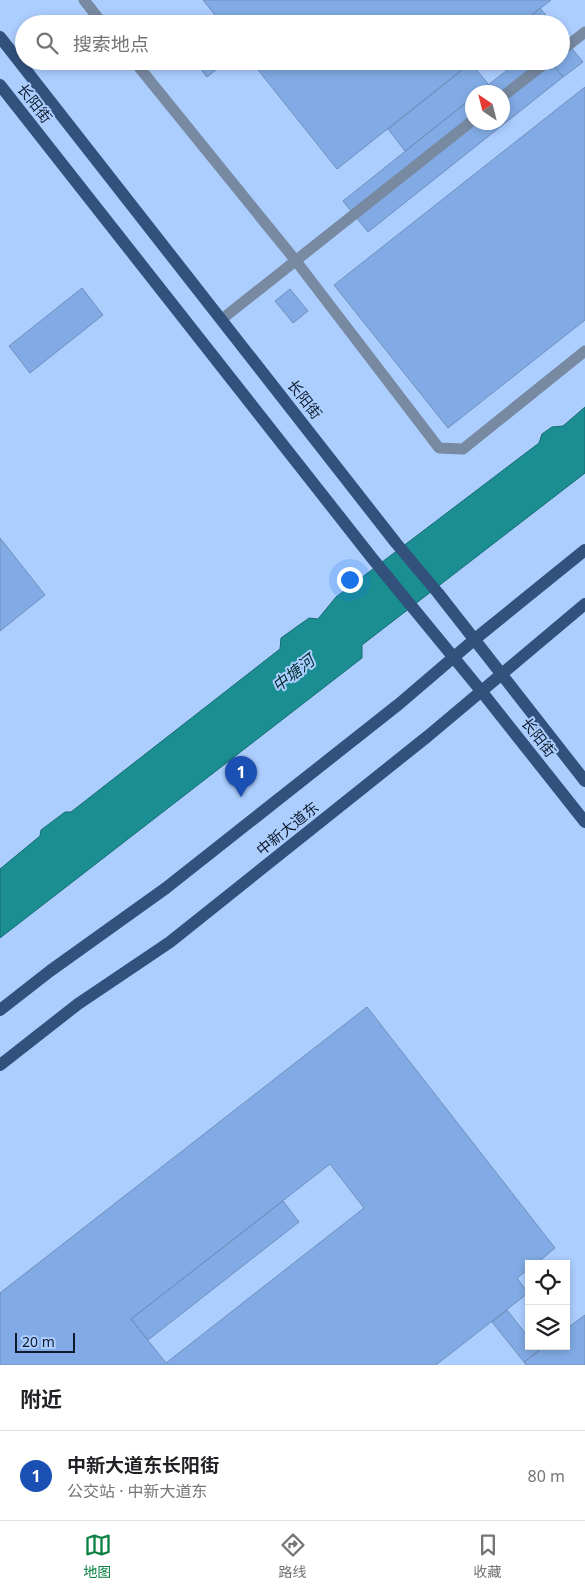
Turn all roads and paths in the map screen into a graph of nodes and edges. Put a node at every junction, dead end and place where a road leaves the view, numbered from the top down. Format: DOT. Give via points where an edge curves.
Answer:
graph roads {
  1 [pos="84,0"];
  2 [pos="96,15"];
  3 [pos="585,32"];
  4 [pos="0,36"];
  5 [pos="570,44"];
  6 [pos="15,55"];
  7 [pos="27,70"];
  8 [pos="141,70"];
  9 [pos="536,70"];
  10 [pos="0,85"];
  11 [pos="510,91"];
  12 [pos="465,127"];
  13 [pos="296,261"];
  14 [pos="222,319"];
  15 [pos="585,351"];
  16 [pos="585,550"];
  17 [pos="585,604"];
  18 [pos="474,639"];
  19 [pos="453,658"];
  20 [pos="501,674"];
  21 [pos="482,692"];
  22 [pos="585,781"];
  23 [pos="585,822"];
  24 [pos="0,1010"];
  25 [pos="0,1065"];
  1 -- 2 [label="lane"];
  3 -- 5 [label="lane"];
  4 -- 6 [label="main road, 长阳街"];
  7 -- 14 [label="main road, 长阳街"];
  8 -- 13 [label="lane"];
  9 -- 11 [label="lane"];
  10 -- 19 [label="main road, 长阳街"];
  12 -- 13 [label="lane"];
  13 -- 14 [label="lane"];
  13 -- 15 [label="lane" via="439,448 462,449"];
  14 -- 18 [label="main road, 长阳街"];
  16 -- 18 [label="main road, 中新大道东"];
  17 -- 20 [label="main road, 中新大道东"];
  18 -- 19 [label="main road, 中新大道东"];
  18 -- 20 [label="main road, 长阳街"];
  19 -- 21 [label="main road, 长阳街"];
  19 -- 24 [label="main road, 中新大道东" via="400,704 166,888"];
  20 -- 21 [label="main road, 中新大道东"];
  20 -- 22 [label="main road, 长阳街"];
  21 -- 23 [label="main road, 长阳街"];
  21 -- 25 [label="main road, 中新大道东" via="170,942 78,1004"];
}
